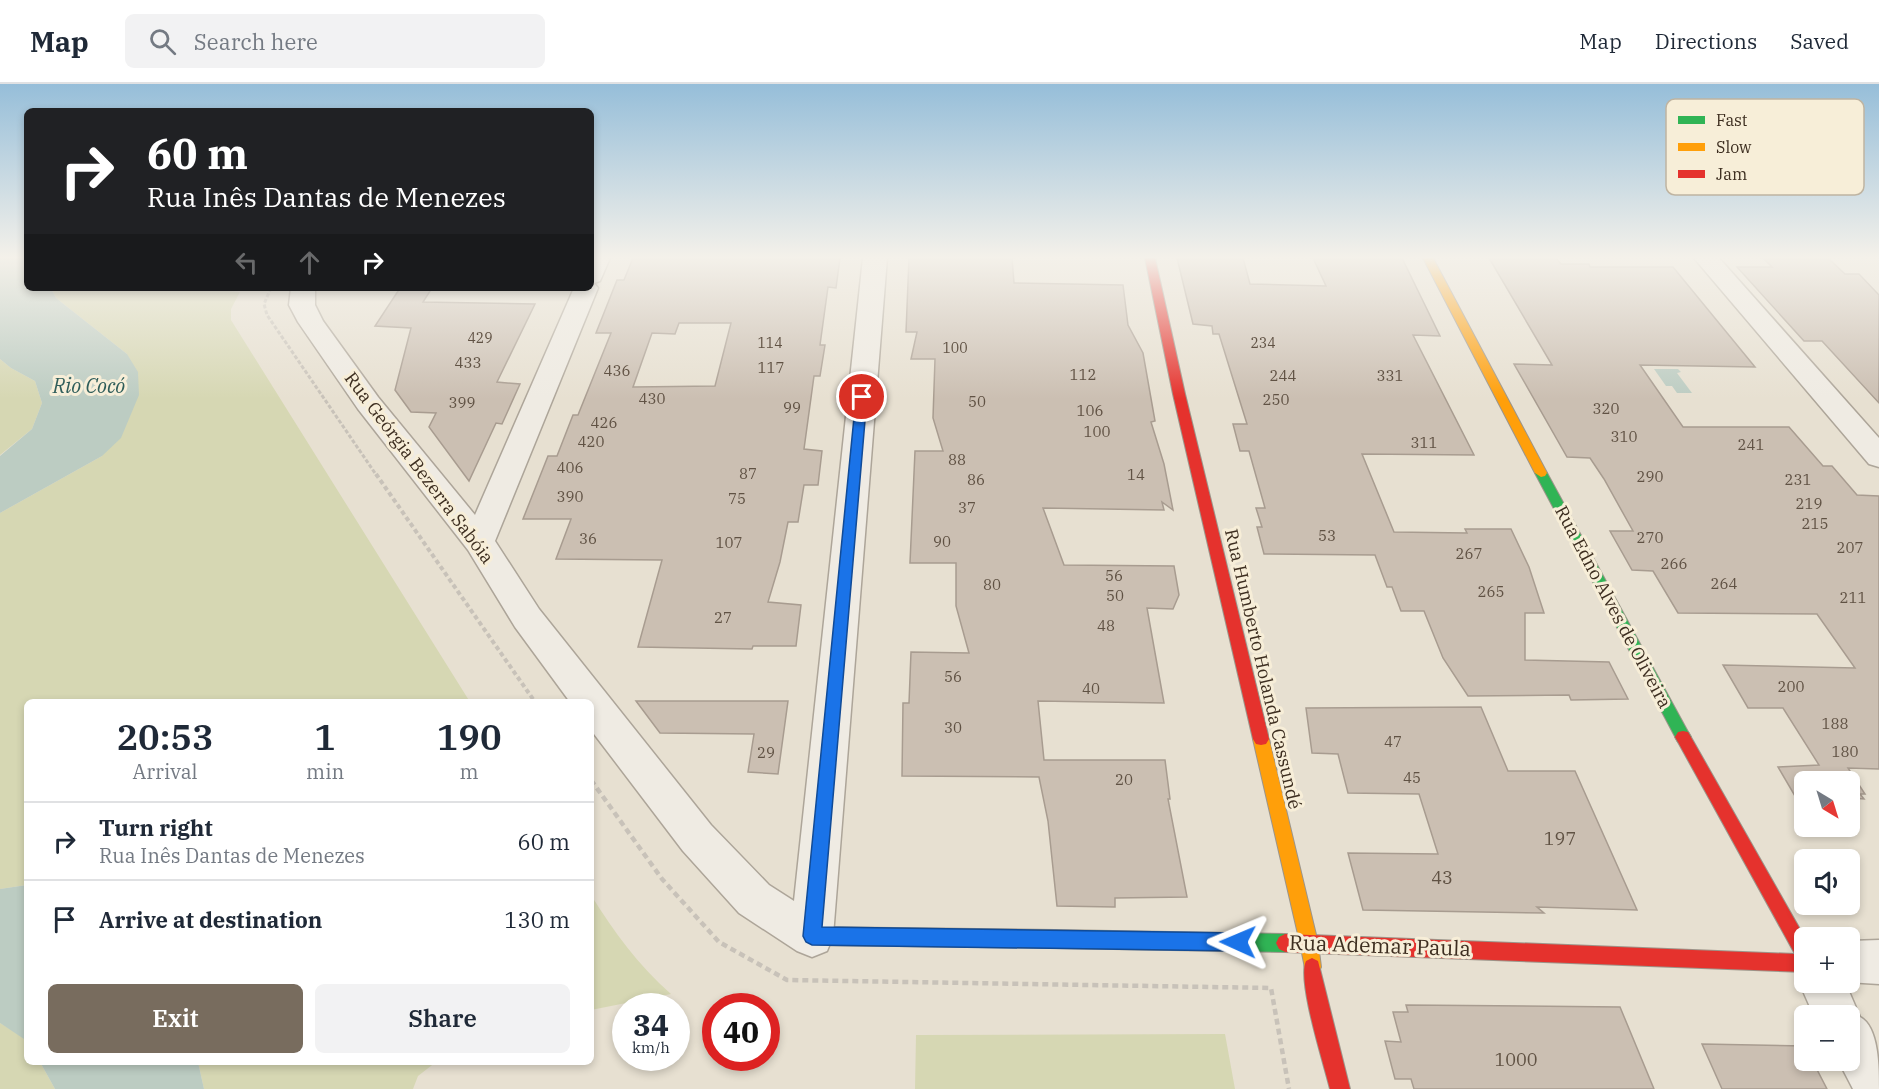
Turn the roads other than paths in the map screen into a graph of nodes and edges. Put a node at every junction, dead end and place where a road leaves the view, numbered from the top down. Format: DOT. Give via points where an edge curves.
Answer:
graph roads {
  1 [pos="302,305"];
  2 [pos="579,305"];
  3 [pos="870,305"];
  4 [pos="1160,305"];
  5 [pos="1453,305"];
  6 [pos="1747,305"];
  7 [pos="1879,457"];
  8 [pos="479,542"];
  9 [pos="589,699"];
  10 [pos="594,706"];
  11 [pos="1794,935"];
  12 [pos="812,936"];
  13 [pos="1309,943"];
  14 [pos="1860,962"];
  15 [pos="1879,962"];
  16 [pos="1794,963"];
  17 [pos="1860,1055"];
  18 [pos="1340,1089"];
  19 [pos="1878,1089"];
  1 -- 8 [label="street, Rua Geórgia Bezerra Sabóia" via="368,403"];
  2 -- 8 [label="street"];
  3 -- 12 [label="street"];
  4 -- 13 [label="street, Rua Humberto Holanda Cassundé"];
  5 -- 11 [label="street, Rua Edno Alves de Oliveira" via="1642,664"];
  6 -- 7 [label="street"];
  8 -- 9 [label="street, Rua Geórgia Bezerra Sabóia" via="527,618"];
  10 -- 12 [label="street, Rua Geórgia Bezerra Sabóia" via="697,838 754,899"];
  12 -- 13 [label="street, Rua Ademar Paula"];
  13 -- 16 [label="street, Rua Ademar Paula"];
  13 -- 18 [label="street, Rua Humberto Holanda Cassundé" via="1314,986"];
  14 -- 15 [label="street"];
  17 -- 19 [label="street"];
}
